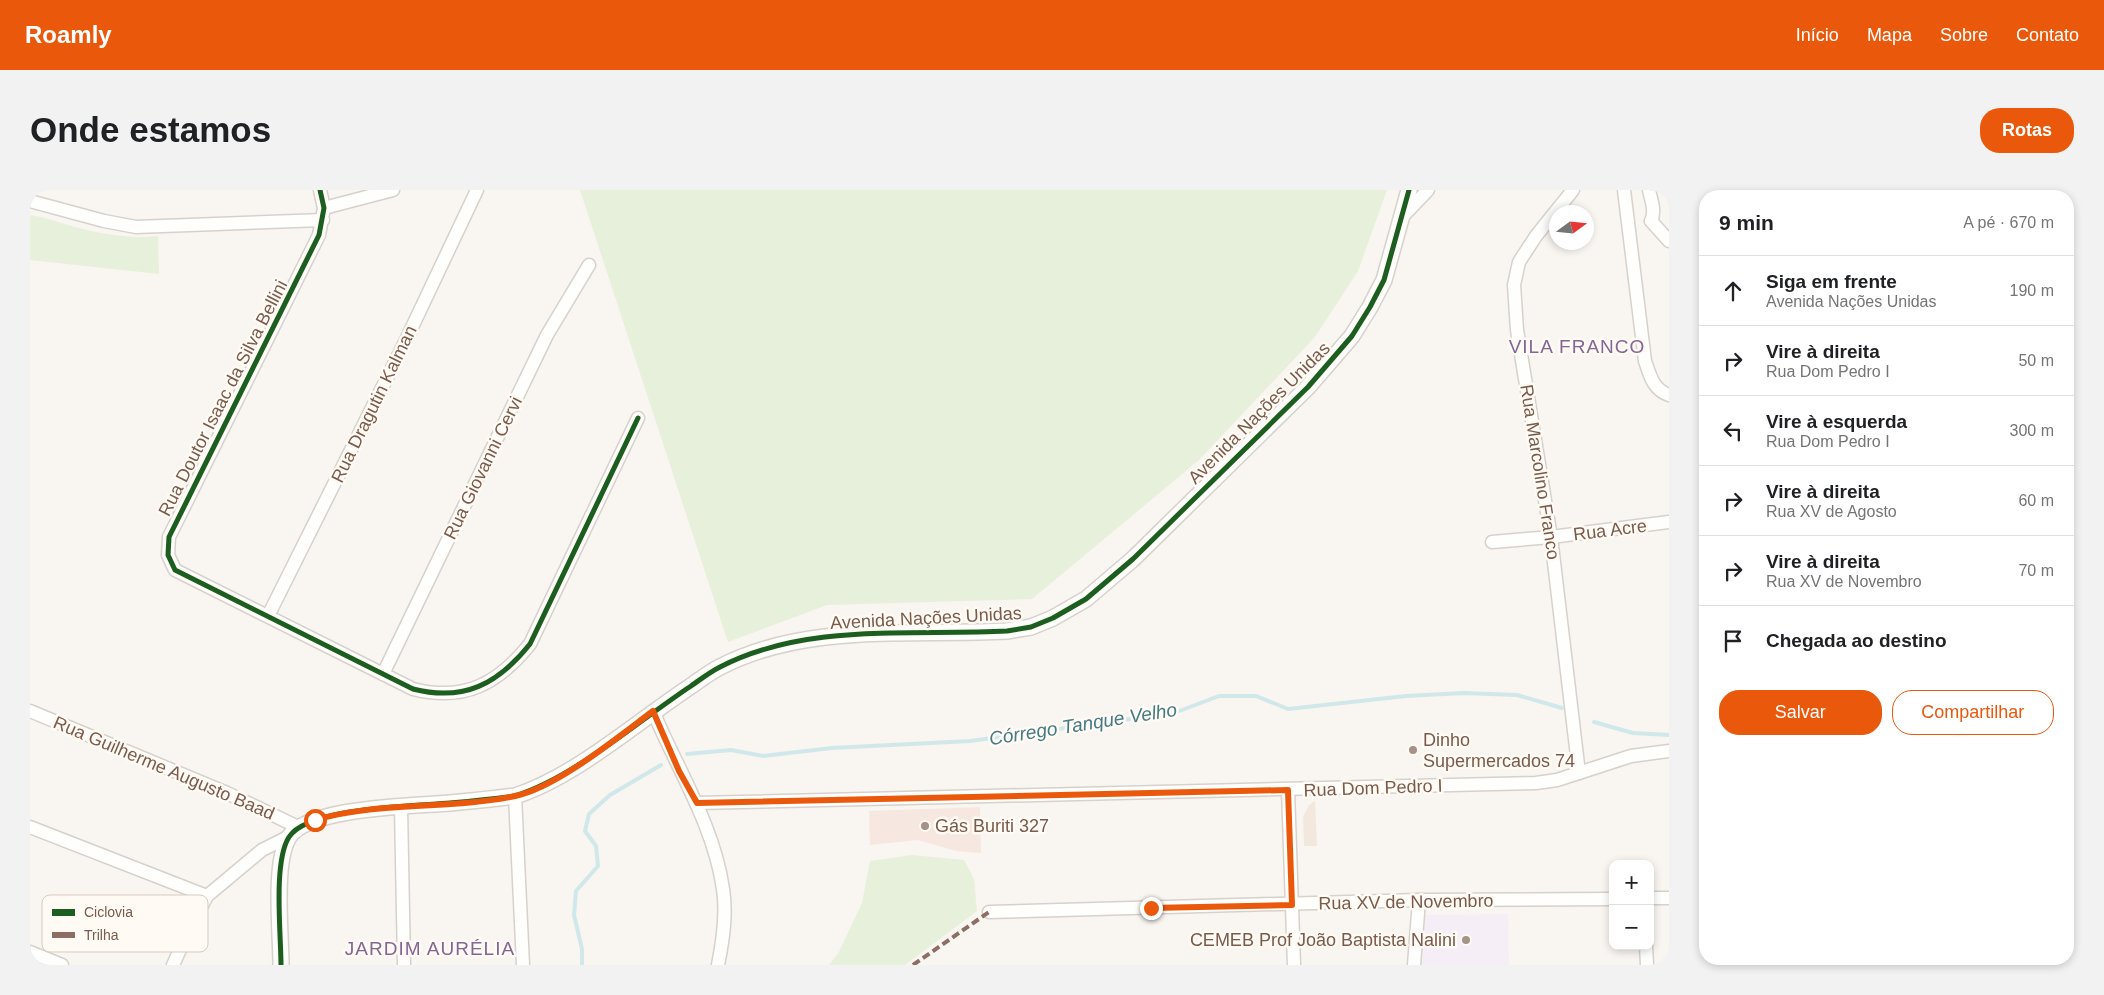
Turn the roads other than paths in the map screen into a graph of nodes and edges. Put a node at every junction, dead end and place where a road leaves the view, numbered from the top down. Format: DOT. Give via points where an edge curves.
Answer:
graph roads {
  1 [pos="320,190"];
  2 [pos="393,190"];
  3 [pos="477,190"];
  4 [pos="1409,190"];
  5 [pos="1428,190"];
  6 [pos="1573,190"];
  7 [pos="1624,190"];
  8 [pos="1649,190"];
  9 [pos="30,201"];
  10 [pos="323,214"];
  11 [pos="1403,216"];
  12 [pos="1628,216"];
  13 [pos="1651,221"];
  14 [pos="1669,242"];
  15 [pos="589,265"];
  16 [pos="1665,393"];
  17 [pos="638,418"];
  18 [pos="1669,522"];
  19 [pos="1551,537"];
  20 [pos="1492,542"];
  21 [pos="268,616"];
  22 [pos="383,674"];
  23 [pos="30,711"];
  24 [pos="653,711"];
  25 [pos="1669,751"];
  26 [pos="1579,773"];
  27 [pos="1288,790"];
  28 [pos="515,796"];
  29 [pos="697,803"];
  30 [pos="401,807"];
  31 [pos="30,827"];
  32 [pos="293,832"];
  33 [pos="204,895"];
  34 [pos="208,895"];
  35 [pos="1609,898"];
  36 [pos="1654,898"];
  37 [pos="1669,898"];
  38 [pos="1419,900"];
  39 [pos="1292,905"];
  40 [pos="989,912"];
  41 [pos="1646,950"];
  42 [pos="30,952"];
  43 [pos="179,952"];
  44 [pos="62,965"];
  45 [pos="173,965"];
  46 [pos="281,965"];
  47 [pos="404,965"];
  48 [pos="523,965"];
  49 [pos="718,965"];
  50 [pos="1294,965"];
  51 [pos="1414,965"];
  52 [pos="1647,965"];
  1 -- 10 [label="street"];
  2 -- 10 [label="street"];
  3 -- 21 [label="street, Rua Dragutin Kalman"];
  4 -- 11 [label="street, Avenida Nações Unidas"];
  5 -- 11 [label="street"];
  6 -- 19 [label="street, Rua Marcolino Franco" via="1519,262 1514,285 1518,330"];
  7 -- 12 [label="street"];
  8 -- 13 [label="street" via="1653,207"];
  9 -- 10 [label="street" via="104,222 136,227"];
  10 -- 21 [label="street, Rua Doutor Isaac da Silva Bellini" via="312,250 169,537 168,554 175,570"];
  11 -- 24 [label="street, Avenida Nações Unidas" via="1384,280 1352,336 1308,387 1133,559 1086,599 1053,618 1008,632 828,635 767,648 719,667"];
  12 -- 13 [label="street" via="1639,223"];
  12 -- 16 [label="street" via="1645,361 1651,379"];
  13 -- 14 [label="street"];
  15 -- 22 [label="street, Rua Giovanni Cervi" via="547,335"];
  17 -- 22 [label="street, Rua Doutor Isaac da Silva Bellini" via="530,644 514,664 499,676 450,694 413,689"];
  18 -- 19 [label="street, Rua Acre"];
  19 -- 20 [label="street, Rua Acre"];
  19 -- 26 [label="street, Rua Marcolino Franco"];
  21 -- 22 [label="street, Rua Doutor Isaac da Silva Bellini"];
  23 -- 32 [label="street, Rua Guilherme Augusto Baad" via="227,792"];
  24 -- 28 [label="street, Avenida Nações Unidas" via="565,772"];
  24 -- 29 [label="street"];
  25 -- 26 [label="street, Rua Dom Pedro I" via="1631,756"];
  26 -- 27 [label="street, Rua Dom Pedro I" via="1536,784"];
  27 -- 29 [label="street, Rua Dom Pedro I"];
  27 -- 39 [label="street"];
  28 -- 30 [label="street, Avenida Nações Unidas"];
  28 -- 48 [label="street"];
  29 -- 49 [label="street" via="724,889 725,919"];
  30 -- 32 [label="street, Avenida Nações Unidas" via="329,816"];
  30 -- 47 [label="street"];
  31 -- 33 [label="street"];
  32 -- 34 [label="street" via="262,850"];
  32 -- 46 [label="street" via="282,859"];
  35 -- 38 [label="street, Rua XV de Novembro"];
  36 -- 37 [label="street"];
  38 -- 39 [label="street, Rua XV de Novembro"];
  38 -- 51 [label="street"];
  39 -- 40 [label="street, Rua XV de Novembro"];
  39 -- 50 [label="street"];
  41 -- 52 [label="street"];
  42 -- 44 [label="street"];
  43 -- 45 [label="street"];
}
